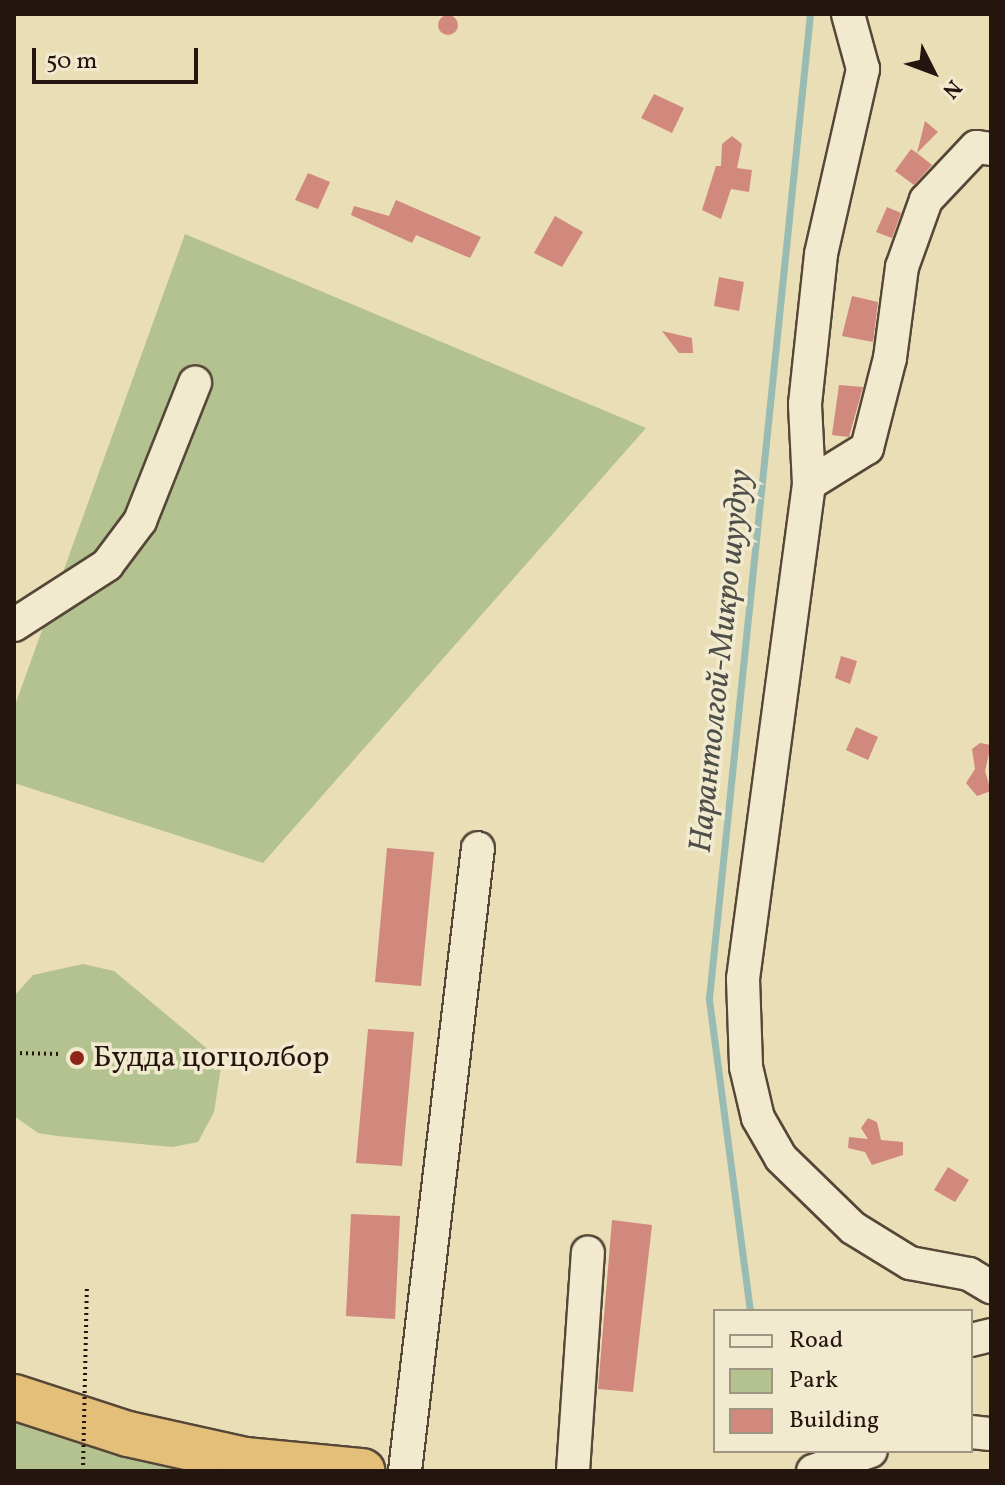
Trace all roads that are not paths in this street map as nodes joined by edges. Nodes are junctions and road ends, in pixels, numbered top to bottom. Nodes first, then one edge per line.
1 (848, 14) edge
2 (991, 149) edge
3 (195, 383) dead end
4 (809, 484) junction
5 (14, 625) edge
6 (478, 848) dead end
7 (588, 1253) dead end
8 (991, 1287) edge
9 (14, 1397) edge
10 (862, 1453) edge
11 (819, 1463) edge
12 (362, 1471) edge
13 (405, 1471) edge
14 (573, 1471) edge

1 - 4 lane
2 - 4 lane
3 - 5 lane
4 - 8 lane
6 - 13 lane
7 - 14 lane
9 - 12 highway
10 - 11 lane

